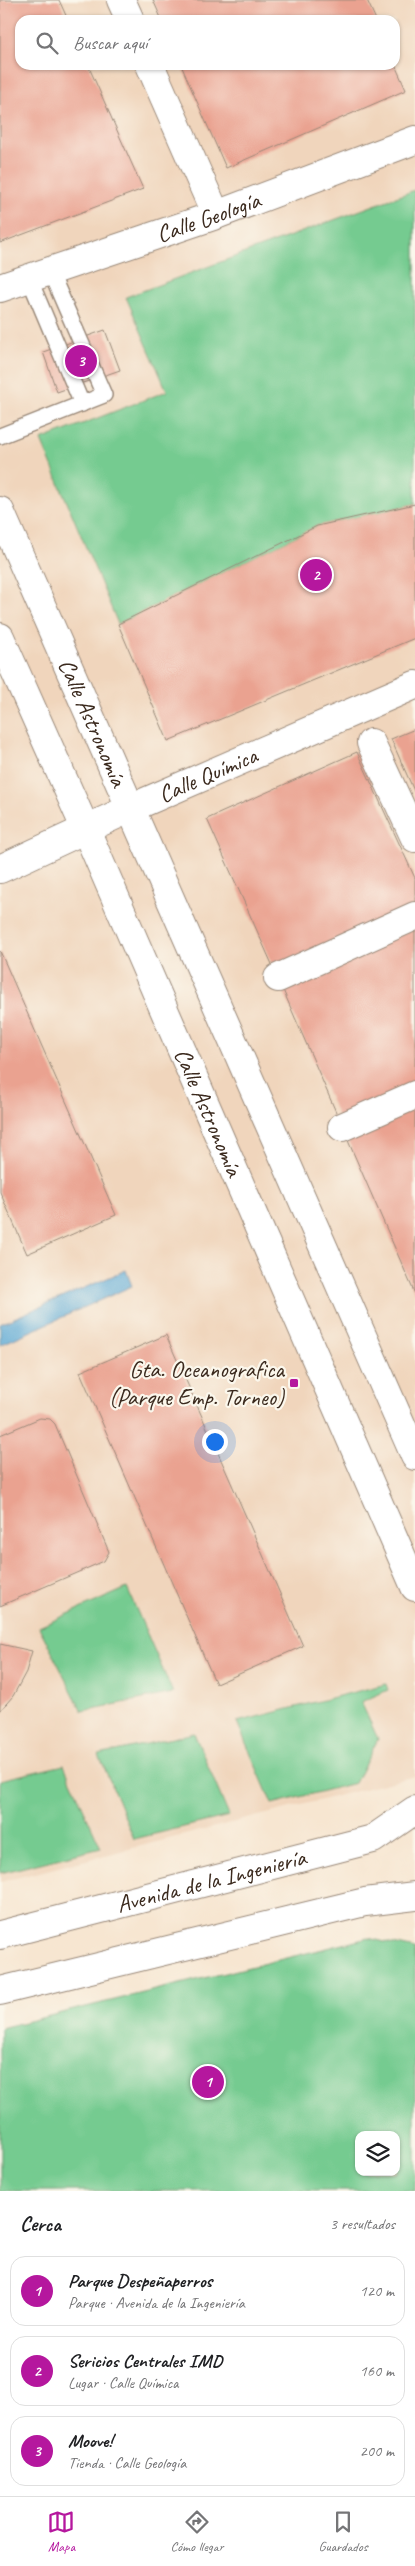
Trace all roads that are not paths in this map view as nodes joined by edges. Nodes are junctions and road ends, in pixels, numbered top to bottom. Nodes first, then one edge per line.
1 (121, 0) edge
2 (128, 15) edge
3 (152, 70) edge
4 (415, 140) edge
5 (216, 215) junction
6 (40, 274) junction
7 (0, 288) edge
8 (82, 404) junction
9 (0, 436) edge
10 (0, 511) edge
11 (0, 637) edge
12 (415, 685) edge
13 (371, 743) dead end
14 (131, 808) junction
15 (86, 830) junction
16 (415, 838) edge
17 (0, 869) edge
18 (415, 916) edge
19 (278, 978) dead end
20 (415, 1095) edge
21 (342, 1127) dead end
22 (415, 1456) edge
23 (415, 1587) edge
24 (415, 1810) edge
25 (415, 1896) edge
26 (0, 1935) edge
27 (0, 1991) edge

1 - 2 street
3 - 5 street
4 - 5 street, Calle Geología
5 - 6 street, Calle Geología
6 - 7 street, Calle Geología
6 - 8 lane
6 - 8 lane
8 - 9 lane
10 - 14 street, Calle Astronomía
11 - 15 street, Calle Astronomía
12 - 14 street, Calle Química
13 - 16 street
14 - 15 street, Calle Química
14 - 22 street, Calle Astronomía
15 - 17 street, Calle Química
15 - 23 street, Calle Astronomía
18 - 19 street
20 - 21 street
24 - 26 street, Avenida de la Ingeniería
25 - 27 street

